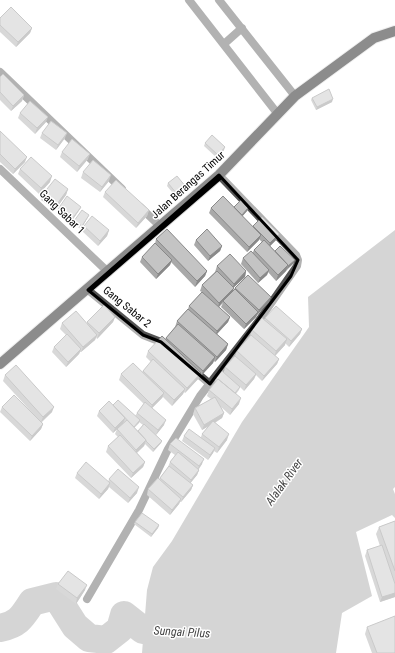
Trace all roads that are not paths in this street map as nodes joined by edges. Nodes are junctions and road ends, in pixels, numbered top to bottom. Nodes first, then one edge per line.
1 (189, 0) edge
2 (219, 0) edge
3 (242, 28) junction
4 (395, 31) edge
5 (224, 44) junction
6 (0, 72) edge
7 (295, 96) junction
8 (277, 113) junction
9 (0, 169) edge
10 (220, 176) junction
11 (160, 226) junction
12 (108, 272) junction
13 (88, 290) junction
14 (173, 352) edge
15 (184, 362) edge
16 (0, 364) edge
17 (210, 384) junction
18 (87, 599) dead end

1 - 5 street
2 - 3 street
3 - 5 street
3 - 7 street
4 - 7 main road, Jalan Berangas Timur
5 - 8 street
6 - 11 street
7 - 8 main road, Jalan Berangas Timur
8 - 10 main road, Jalan Berangas Timur
9 - 12 street, Gang Sabar 1
10 - 11 main road, Jalan Berangas Timur
10 - 17 street
11 - 12 main road, Jalan Berangas Timur
12 - 13 main road, Jalan Berangas Timur
13 - 14 street, Gang Sabar 2
13 - 16 main road, Jalan Berangas Timur
15 - 17 street
17 - 18 street

